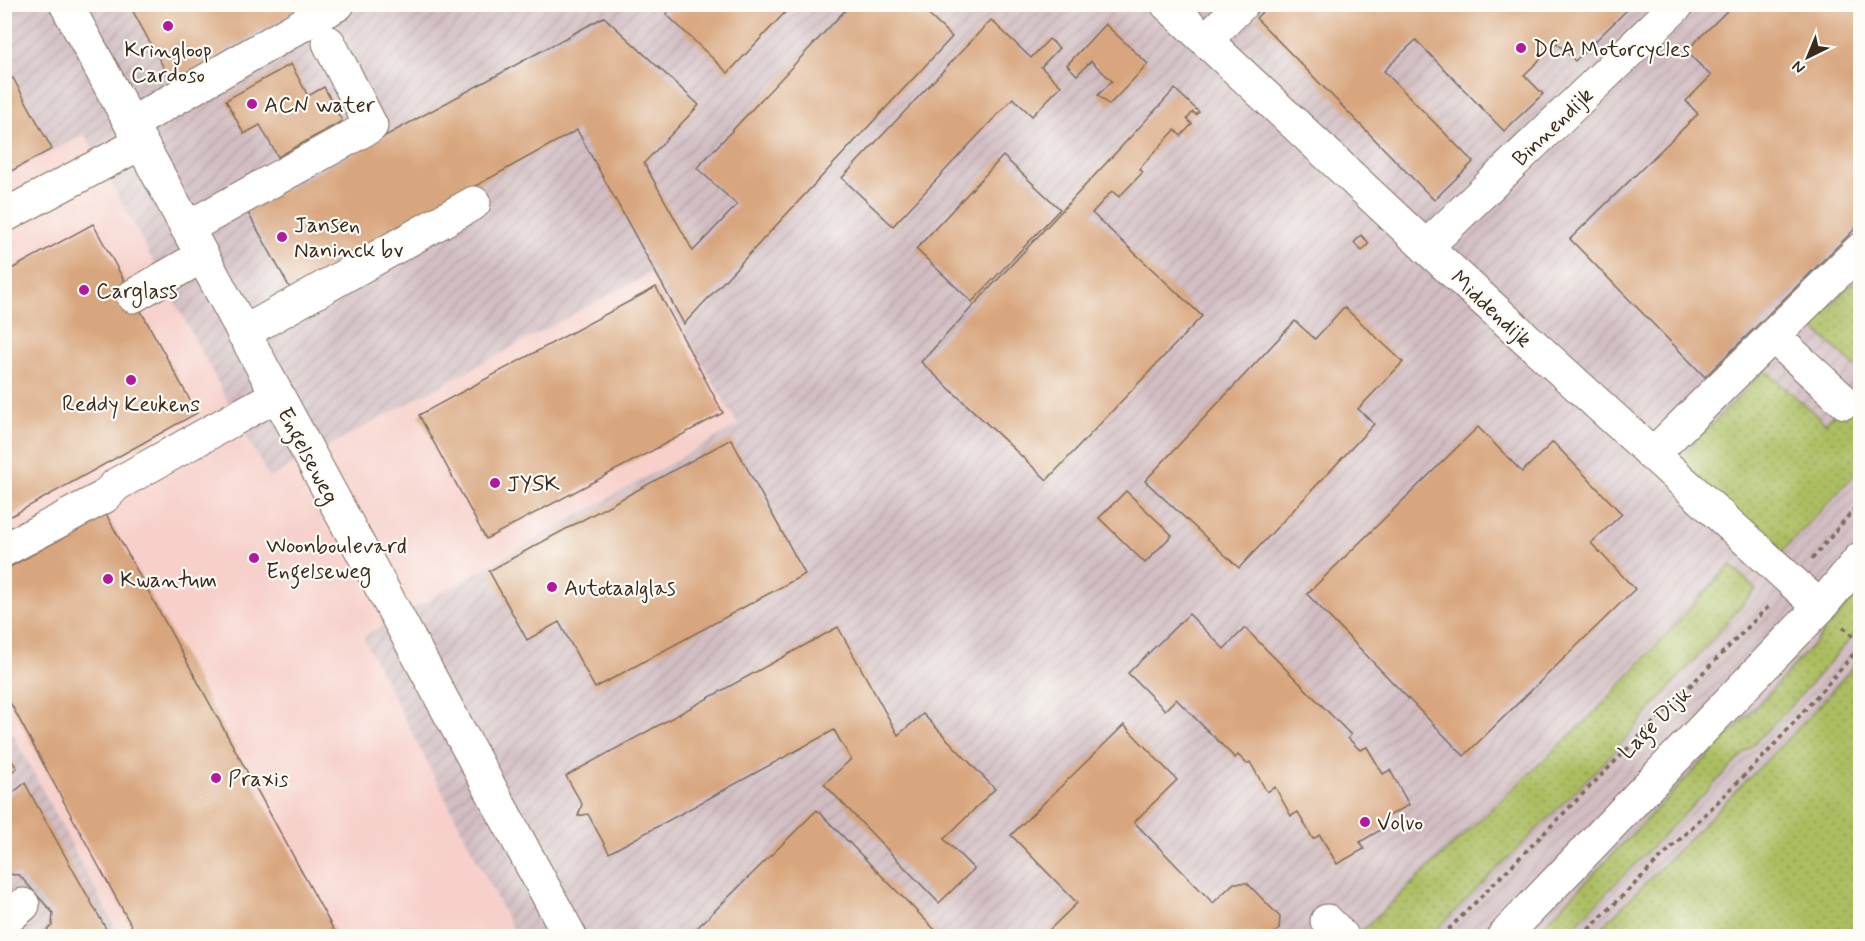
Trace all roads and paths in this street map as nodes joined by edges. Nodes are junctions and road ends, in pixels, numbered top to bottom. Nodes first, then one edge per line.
1 (66, 4) edge
2 (338, 4) edge
3 (1167, 4) edge
4 (1242, 4) edge
5 (1678, 4) edge
6 (1206, 40) junction
7 (328, 43) dead end
8 (136, 134) junction
9 (474, 202) dead end
10 (4, 216) edge
11 (187, 228) junction
12 (1426, 247) junction
13 (1860, 250) edge
14 (202, 256) junction
15 (133, 296) dead end
16 (243, 333) junction
17 (1773, 336) junction
18 (277, 395) junction
19 (1845, 402) dead end
20 (1652, 455) junction
21 (1860, 502) edge
22 (4, 550) edge
23 (1860, 559) edge
24 (1792, 583) junction
25 (1820, 607) junction
26 (1860, 646) edge
27 (570, 936) edge
28 (1442, 936) edge
29 (1504, 936) edge
30 (1582, 936) edge

1 - 8 street, Engelseweg
2 - 8 street
3 - 6 street, Middendijk
4 - 6 street
5 - 12 street, Binnendijk
6 - 12 street, Middendijk
7 - 11 street
8 - 10 street
8 - 11 street, Engelseweg
9 - 16 street
11 - 14 street, Engelseweg
12 - 20 street, Middendijk
13 - 17 street
14 - 15 street
14 - 16 street, Engelseweg
16 - 18 street, Engelseweg
17 - 19 street
17 - 20 street
18 - 22 street
18 - 27 street, Engelseweg
20 - 24 street, Middendijk
21 - 24 path, Lage Dijk
23 - 25 street, Lage Dijk
24 - 25 street, Middendijk
24 - 28 path, Lage Dijk
25 - 29 street, Lage Dijk
26 - 30 path

